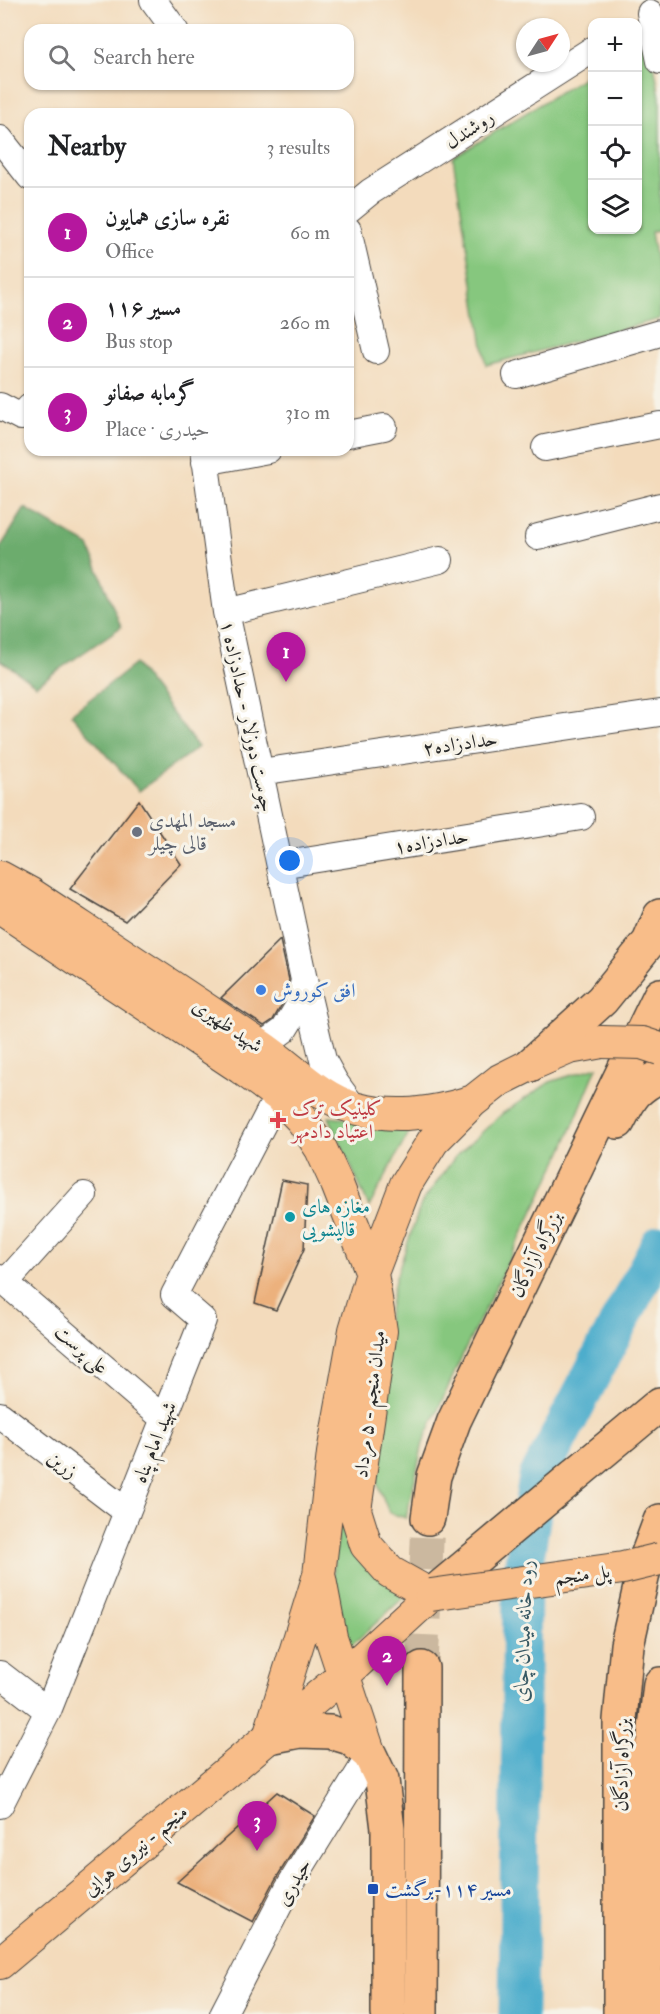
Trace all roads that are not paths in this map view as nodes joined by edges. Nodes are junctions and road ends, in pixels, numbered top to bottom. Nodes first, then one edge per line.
1 (153, 0) edge
2 (648, 14) edge
3 (171, 24) edge
4 (588, 53) edge
5 (660, 61) edge
6 (0, 139) edge
7 (24, 169) edge
8 (354, 205) edge
9 (354, 256) edge
10 (660, 333) edge
11 (376, 351) dead end
12 (516, 375) dead end
13 (0, 406) edge
14 (24, 414) edge
15 (660, 425) edge
16 (384, 427) dead end
17 (354, 433) edge
18 (545, 448) dead end
19 (205, 456) edge
20 (660, 506) edge
21 (538, 537) dead end
22 (440, 560) dead end
23 (226, 612) junction
24 (660, 713) edge
25 (260, 772) junction
26 (582, 817) dead end
27 (280, 865) junction
28 (0, 877) edge
29 (11, 911) edge
30 (660, 916) edge
31 (304, 980) junction
32 (660, 995) edge
33 (261, 1046) junction
34 (660, 1049) edge
35 (530, 1065) junction
36 (651, 1081) edge
37 (278, 1095) junction
38 (472, 1102) junction
39 (354, 1108) junction
40 (84, 1195) dead end
41 (372, 1273) junction
42 (2, 1281) edge
43 (660, 1404) edge
44 (0, 1415) edge
45 (164, 1419) junction
46 (127, 1512) junction
47 (660, 1521) edge
48 (660, 1559) edge
49 (320, 1575) junction
50 (431, 1595) junction
51 (422, 1668) tunnel mouth
52 (0, 1674) edge
53 (344, 1675) junction
54 (660, 1684) edge
55 (48, 1711) junction
56 (269, 1737) junction
57 (370, 1755) junction
58 (0, 1805) edge
59 (0, 1963) edge
60 (224, 2014) edge
61 (388, 2014) edge
62 (421, 2014) edge
63 (620, 2014) edge
64 (644, 2014) edge

1 - 3 street
2 - 5 street
4 - 8 street, روشندل
6 - 7 street
9 - 11 street
10 - 12 street
13 - 14 street
15 - 18 street
16 - 17 street
19 - 23 street, چوست دوزلار - حدادزاده ۱
20 - 21 street
22 - 23 street
23 - 25 street, چوست دوزلار - حدادزاده ۱
24 - 25 street, حدادزاده۲
25 - 27 street, چوست دوزلار - حدادزاده ۱
26 - 27 street, حدادزاده۱
27 - 31 street, چوست دوزلار - حدادزاده ۱
28 - 29 main road, شهید ظهیری
29 - 33 main road, شهید ظهیری
29 - 37 main road, شهید ظهیری
30 - 35 highway
31 - 33 street
31 - 39 street, چوست دوزلار - حدادزاده ۱
32 - 36 highway, بزرگراه آزادگان
33 - 39 main road, شهید ظهیری
34 - 35 main road, میدان منجم - ۵ مرداد, bridge
35 - 38 main road, میدان منجم - ۵ مرداد
37 - 41 main road, شهید ظهیری
37 - 45 street, شهید امام پناه
38 - 39 main road, شهید ظهیری
38 - 41 main road, میدان منجم - ۵ مرداد
40 - 42 street
41 - 49 main road
41 - 50 main road, میدان منجم - ۵ مرداد
42 - 45 street, علی پرست
43 - 50 highway
44 - 46 street, زرین
45 - 46 street, شهید امام پناه
46 - 55 street, شهید امام پناه
47 - 63 highway, بزرگراه آزادگان
48 - 50 main road, پل منجم, bridge
49 - 53 main road
49 - 56 main road
50 - 53 main road, منجم - نیروی هوایی
51 - 62 highway
52 - 55 street
53 - 56 main road, منجم - نیروی هوایی
53 - 57 main road
54 - 64 highway
55 - 58 street, شهید امام پناه
56 - 57 highway
56 - 59 main road, منجم - نیروی هوایی
57 - 60 street, حیدری
57 - 61 highway

